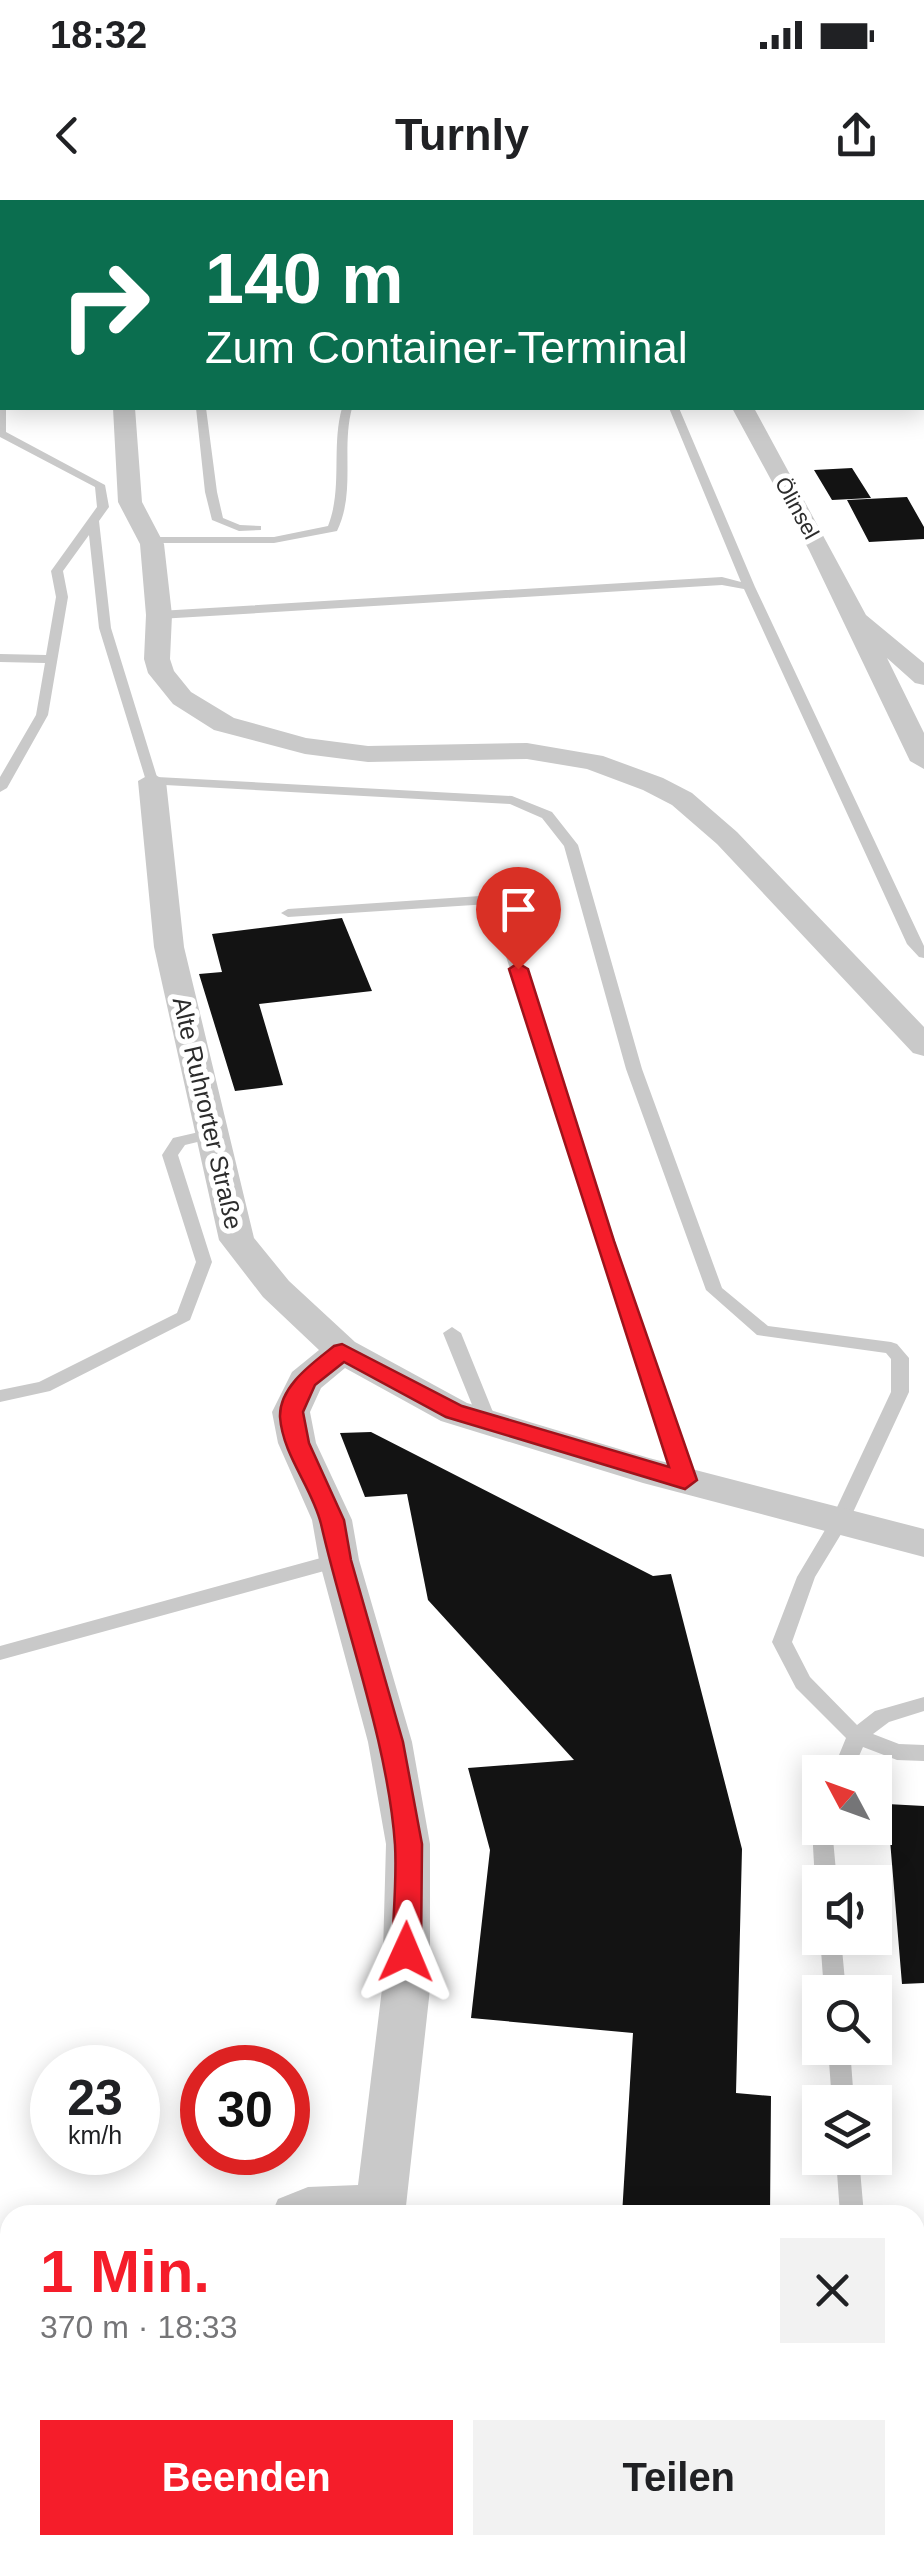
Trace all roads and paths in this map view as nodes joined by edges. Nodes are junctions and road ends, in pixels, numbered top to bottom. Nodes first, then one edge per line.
1 (1, 410) edge
2 (124, 410) edge
3 (201, 410) edge
4 (345, 410) edge
5 (675, 410) edge
6 (744, 410) edge
7 (337, 520) junction
8 (93, 521) junction
9 (150, 540) junction
10 (750, 587) junction
11 (848, 610) junction
12 (160, 615) junction
13 (0, 658) edge
14 (52, 659) junction
15 (924, 676) edge
16 (924, 761) edge
17 (152, 781) junction
18 (0, 788) edge
19 (288, 913) dead end
20 (924, 954) edge
21 (924, 1046) edge
22 (212, 1134) junction
23 (452, 1332) dead end
24 (342, 1351) junction
25 (0, 1396) edge
26 (488, 1422) junction
27 (685, 1480) junction
28 (840, 1521) junction
29 (924, 1543) edge
30 (339, 1560) junction
31 (0, 1653) edge
32 (924, 1704) edge
33 (856, 1736) junction
34 (924, 1753) edge
35 (849, 1755) edge
36 (849, 2175) edge
37 (382, 2205) edge
38 (851, 2205) edge

1 - 8 lane
2 - 9 street
3 - 7 lane
4 - 7 lane
5 - 10 lane
6 - 11 street, Ölinsel
7 - 9 lane
8 - 14 lane
8 - 17 lane
9 - 12 street
10 - 12 lane
10 - 20 lane
11 - 15 street, Ölinsel
11 - 16 street, Ölinsel
12 - 21 street
13 - 14 lane
14 - 18 lane
17 - 22 street, Alte Ruhrorter Straße
17 - 28 lane
19 - 27 lane
22 - 24 street, Alte Ruhrorter Straße
22 - 25 lane
23 - 26 lane
24 - 26 street, Alte Ruhrorter Straße
24 - 30 street
26 - 27 street, Alte Ruhrorter Straße
27 - 28 street, Alte Ruhrorter Straße
28 - 29 street, Alte Ruhrorter Straße
28 - 33 lane
30 - 31 lane
30 - 37 street
32 - 33 lane
33 - 34 lane
33 - 35 lane
36 - 38 lane

